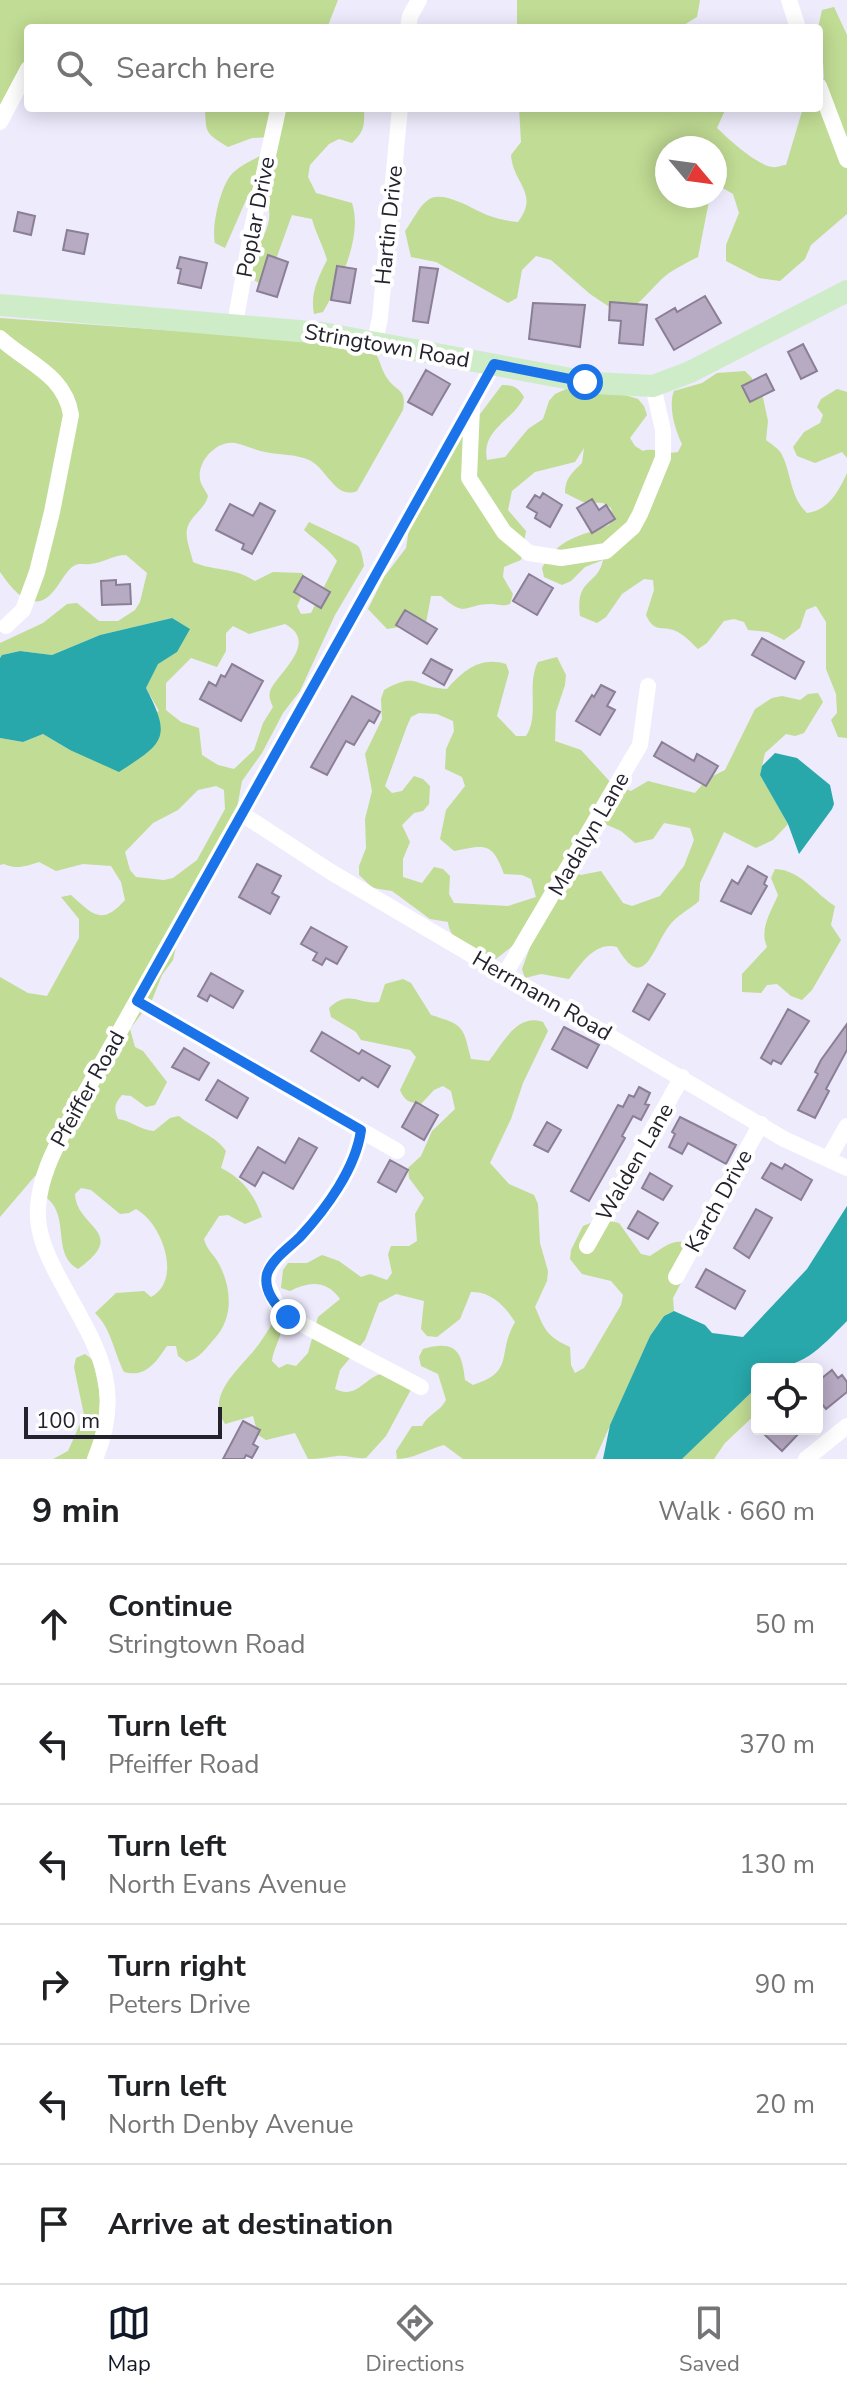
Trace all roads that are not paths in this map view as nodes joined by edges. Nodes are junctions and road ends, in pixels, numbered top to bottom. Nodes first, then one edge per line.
1 (419, 0) edge
2 (792, 1) edge
3 (409, 24) edge
4 (797, 24) edge
5 (24, 77) edge
6 (823, 97) edge
7 (278, 112) edge
8 (400, 112) edge
9 (0, 122) edge
10 (847, 160) edge
11 (847, 291) edge
12 (0, 305) edge
13 (235, 324) junction
14 (0, 338) edge
15 (375, 341) junction
16 (494, 364) junction
17 (653, 386) junction
18 (472, 403) junction
19 (6, 626) dead end
20 (648, 686) dead end
21 (242, 814) junction
22 (505, 974) junction
23 (137, 1001) junction
24 (682, 1077) junction
25 (761, 1124) junction
26 (847, 1126) edge
27 (361, 1130) junction
28 (397, 1151) dead end
29 (828, 1159) junction
30 (847, 1168) edge
31 (587, 1246) dead end
32 (676, 1277) dead end
33 (421, 1387) dead end
34 (847, 1426) edge
35 (95, 1459) edge
36 (806, 1459) edge

1 - 3 street
2 - 4 street
5 - 9 street
6 - 10 street
7 - 13 street, Poplar Drive
8 - 15 street, Hartin Drive
11 - 17 main road, Stringtown Road
12 - 13 main road, Stringtown Road
13 - 15 main road, Stringtown Road
14 - 19 street
15 - 16 main road, Stringtown Road
16 - 17 main road, Stringtown Road
16 - 18 street, Pfeiffer Road
17 - 18 street
18 - 21 street, Pfeiffer Road
20 - 22 street, Madalyn Lane
21 - 22 street, Herrmann Road
21 - 23 street, Pfeiffer Road
22 - 24 street, Herrmann Road
23 - 27 street
23 - 35 street, Pfeiffer Road
24 - 25 street, Herrmann Road
24 - 31 street, Walden Lane
25 - 29 street, Herrmann Road
25 - 32 street, Karch Drive
26 - 29 street
27 - 28 street
27 - 33 street
29 - 30 street, Herrmann Road
34 - 36 street

